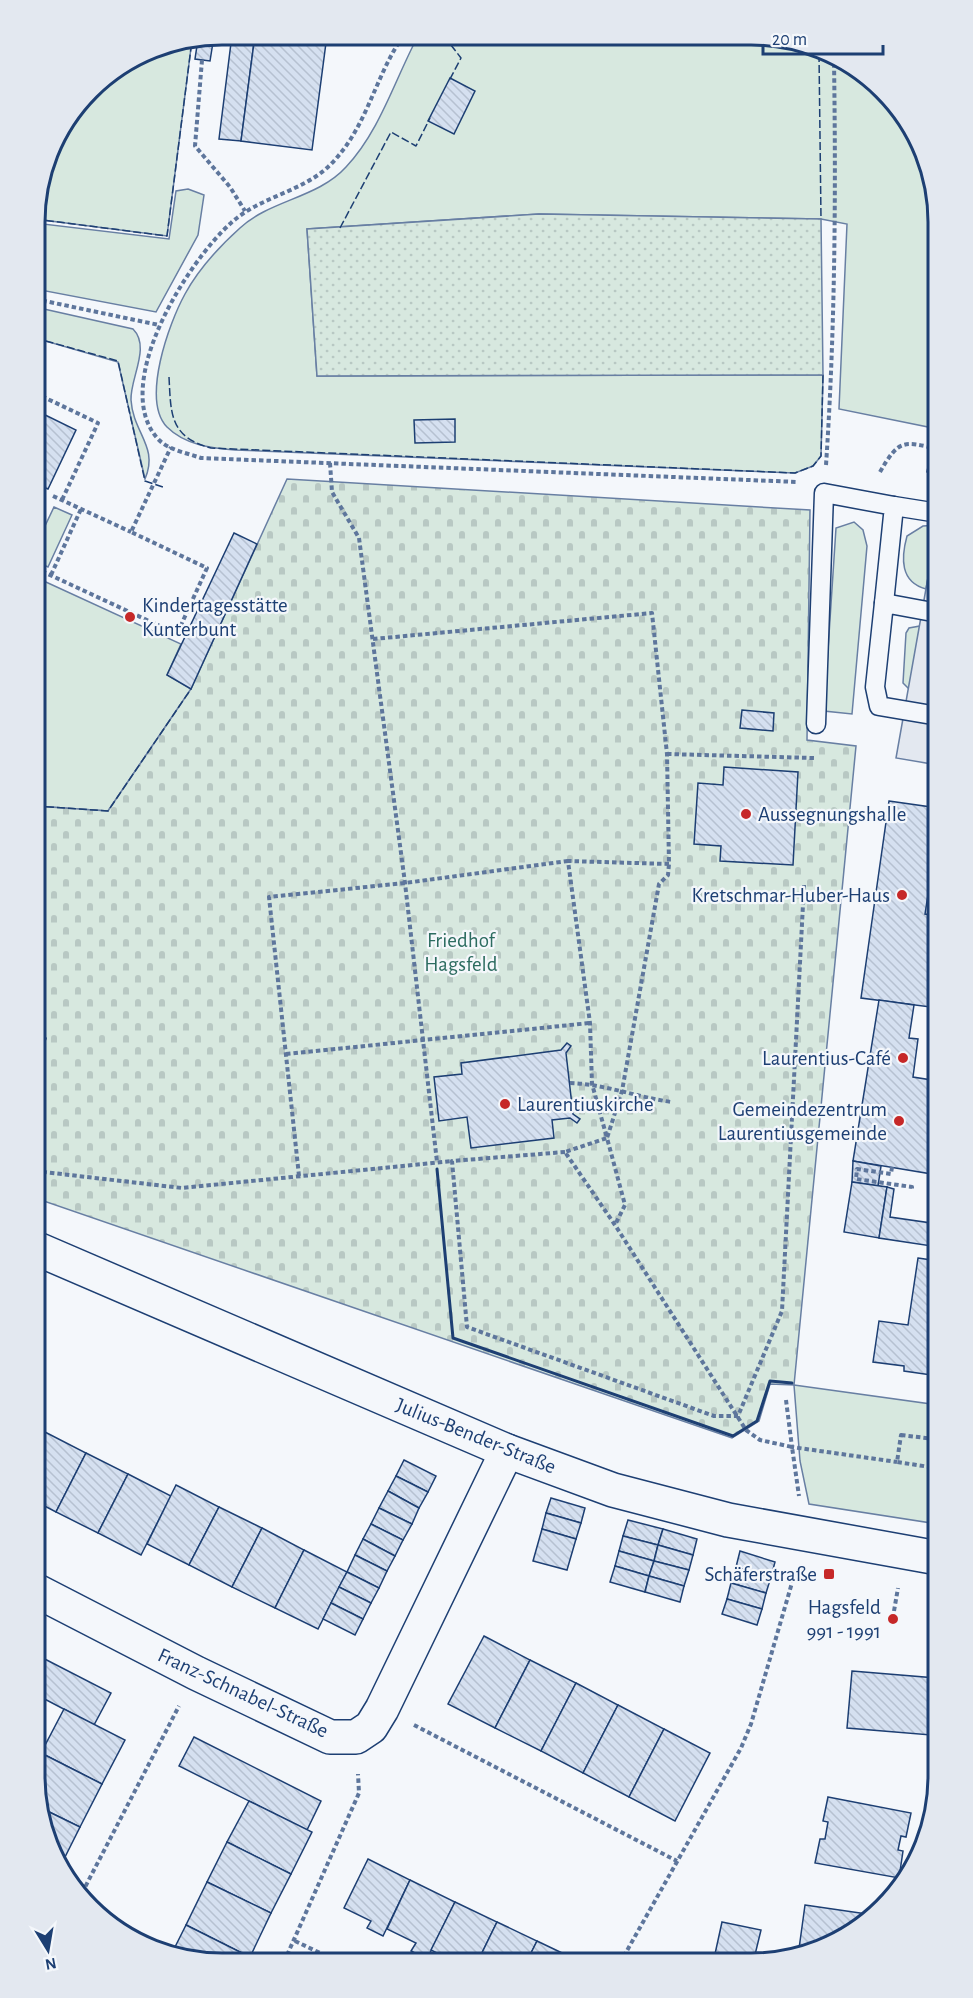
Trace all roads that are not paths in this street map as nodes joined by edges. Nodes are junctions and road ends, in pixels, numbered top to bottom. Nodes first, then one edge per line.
1 (894, 506) junction
2 (928, 511) edge
3 (884, 603) junction
4 (928, 611) edge
5 (928, 714) edge
6 (816, 724) dead end
7 (45, 1252) edge
8 (507, 1451) junction
9 (928, 1556) edge
10 (45, 1596) edge

1 - 2 lane
1 - 3 lane
1 - 6 lane
3 - 4 lane
3 - 5 lane
7 - 8 street, Julius-Bender-Straße
8 - 9 street, Julius-Bender-Straße
8 - 10 street, Franz-Schnabel-Straße

